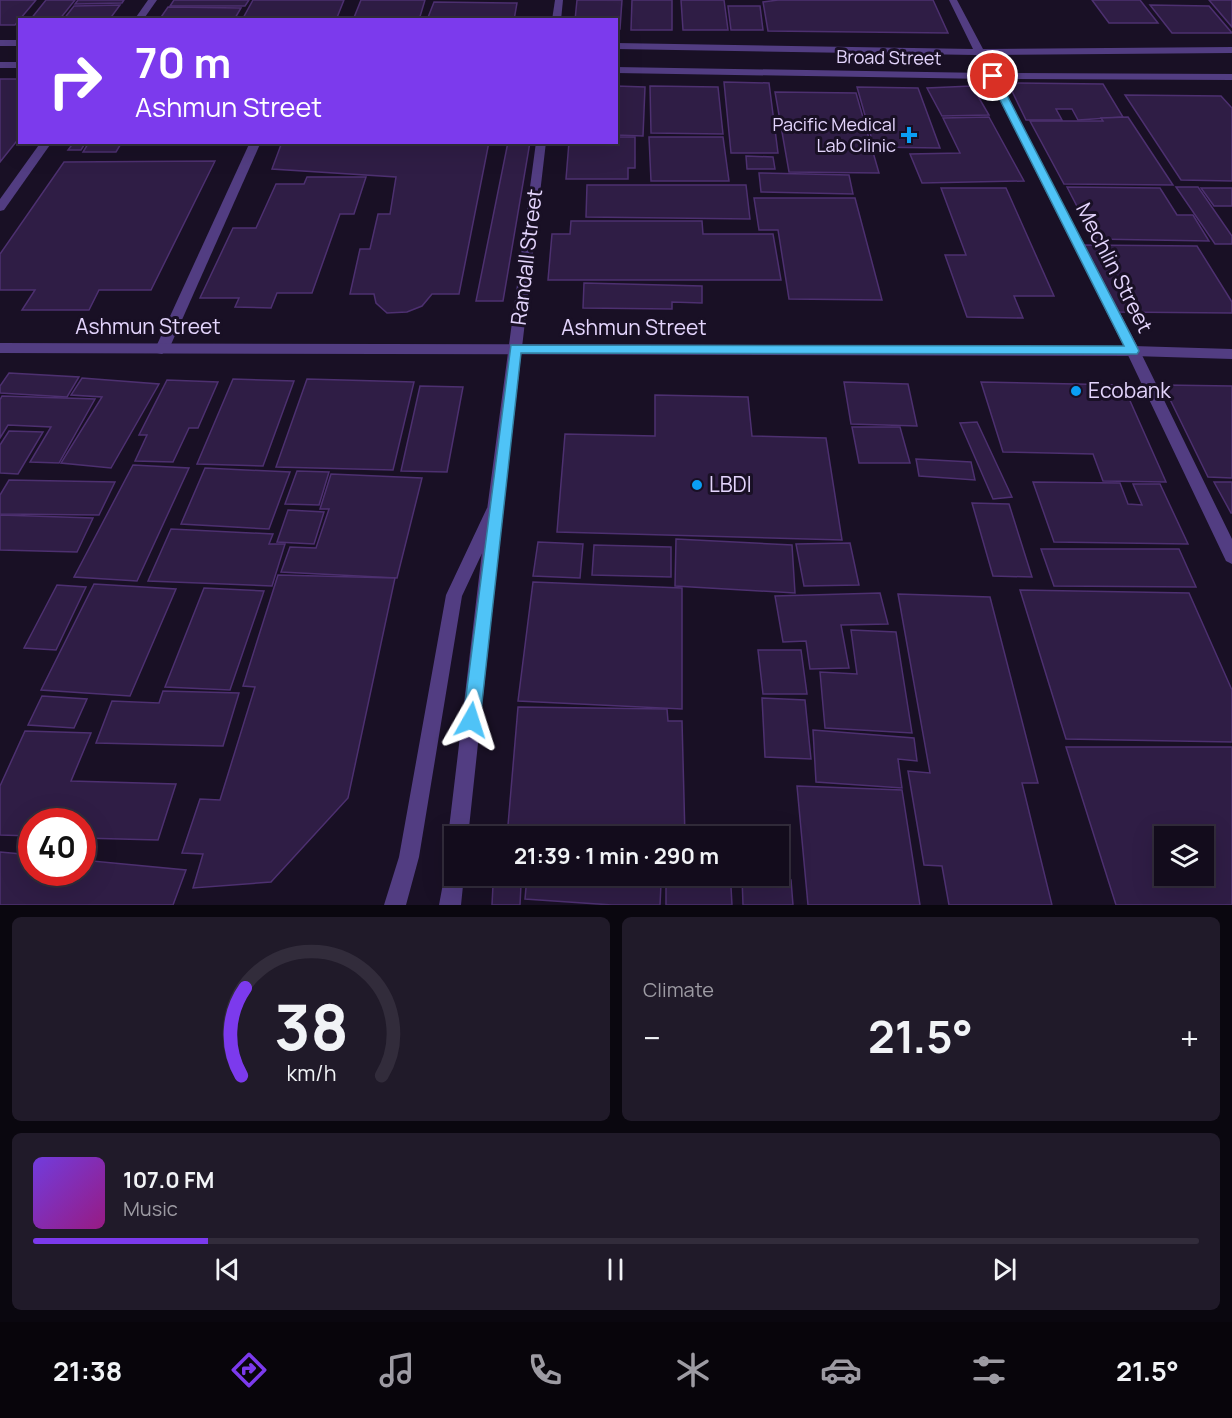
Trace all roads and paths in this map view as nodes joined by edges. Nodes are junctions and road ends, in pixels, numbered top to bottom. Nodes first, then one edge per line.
1 (153, 0) edge
2 (559, 0) edge
3 (953, 0) edge
4 (140, 18) edge
5 (556, 18) edge
6 (18, 42) edge
7 (0, 43) edge
8 (618, 46) edge
9 (1232, 50) edge
10 (979, 51) junction
11 (0, 65) edge
12 (18, 65) edge
13 (618, 70) edge
14 (993, 76) junction
15 (1232, 77) edge
16 (46, 144) edge
17 (255, 144) edge
18 (541, 144) edge
19 (0, 207) edge
20 (0, 348) edge
21 (516, 348) junction
22 (162, 349) junction
23 (1133, 351) junction
24 (1232, 354) edge
25 (495, 510) junction
26 (1232, 556) edge
27 (459, 826) edge
28 (452, 886) edge
29 (395, 905) edge
30 (450, 905) edge

1 - 4 street
2 - 5 street
3 - 10 street, Mechlin Street
6 - 7 street
8 - 10 street, Broad Street
9 - 10 street, Broad Street
10 - 14 street, Mechlin Street
11 - 12 street
13 - 14 street, Broad Street
14 - 15 street, Broad Street
14 - 23 street, Mechlin Street
16 - 19 street
17 - 22 street
18 - 21 street, Randall Street
20 - 22 street, Ashmun Street
21 - 22 street, Ashmun Street
21 - 23 street, Ashmun Street
21 - 25 street, Randall Street
23 - 24 street, Ashmun Street
23 - 26 street, Mechlin Street
25 - 27 street, Randall Street
25 - 29 street
28 - 30 street

